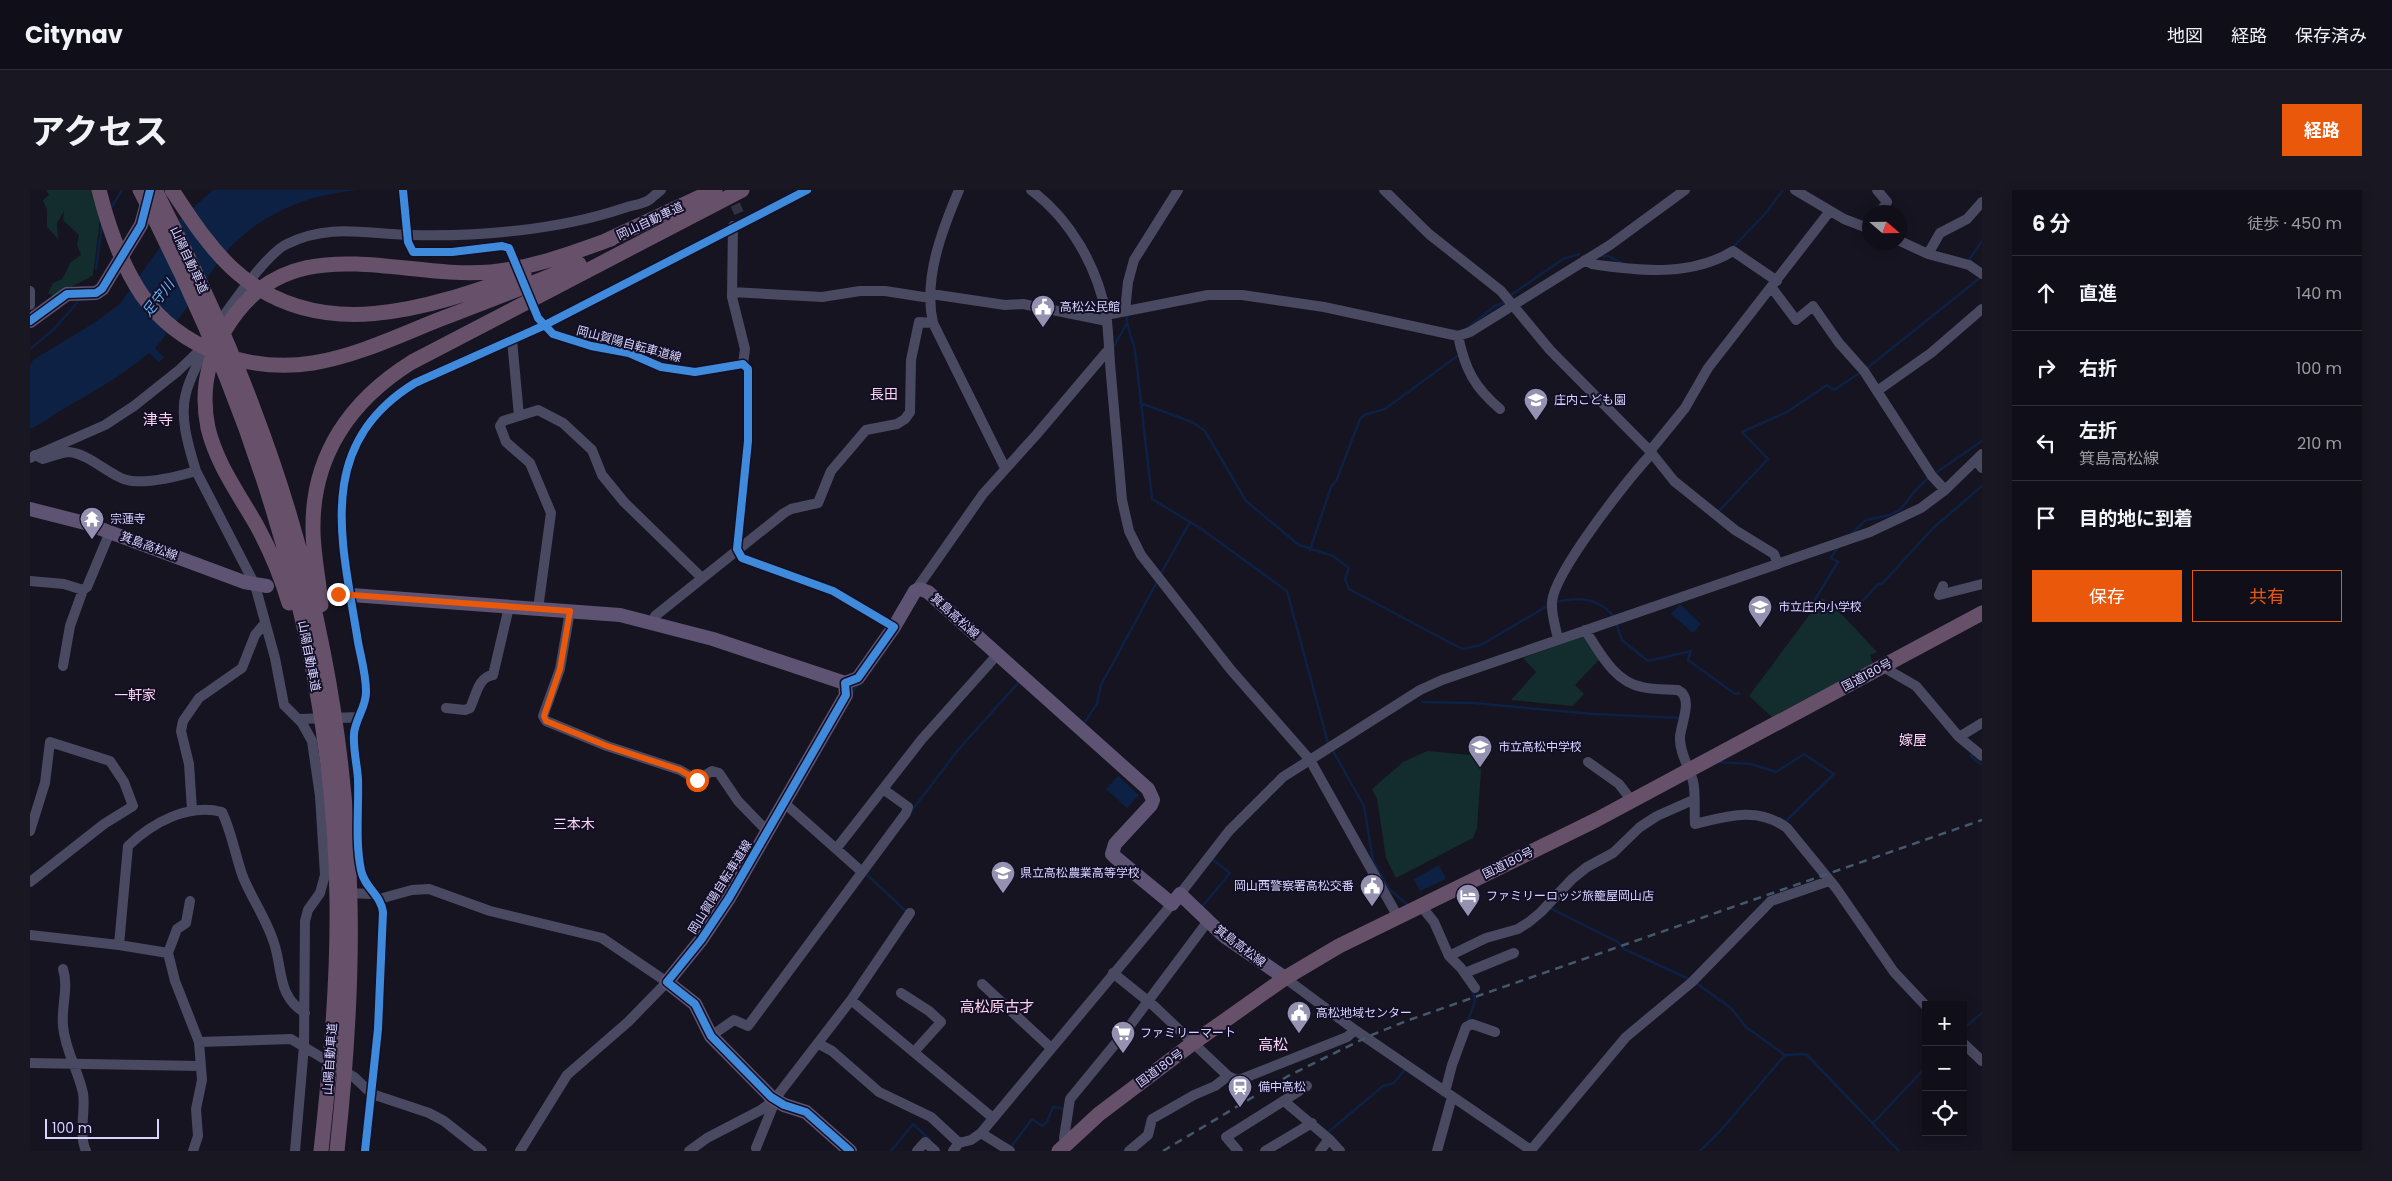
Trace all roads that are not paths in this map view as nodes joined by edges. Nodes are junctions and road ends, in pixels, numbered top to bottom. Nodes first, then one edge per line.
1 (99, 190) edge
2 (140, 190) edge
3 (150, 190) edge
4 (155, 190) edge
5 (172, 190) edge
6 (179, 190) edge
7 (661, 190) edge
8 (715, 190) edge
9 (742, 190) edge
10 (807, 190) edge
11 (959, 190) edge
12 (1031, 190) edge
13 (1178, 190) edge
14 (1686, 190) edge
15 (1795, 190) edge
16 (1877, 190) edge
17 (1390, 192) edge
18 (1982, 202) edge
19 (1885, 205) edge
20 (1830, 211) junction
21 (141, 224) junction
22 (1862, 224) edge
23 (670, 226) junction
24 (733, 226) junction
25 (612, 239) junction
26 (1907, 244) edge
27 (1929, 252) junction
28 (1584, 260) junction
29 (1982, 274) edge
30 (1775, 285) junction
31 (30, 291) edge
32 (732, 292) junction
33 (930, 296) junction
34 (1509, 300) junction
35 (30, 305) edge
36 (1982, 309) edge
37 (1127, 310) junction
38 (1106, 318) junction
39 (30, 321) edge
40 (933, 323) junction
41 (1463, 335) junction
42 (512, 340) junction
43 (206, 342) junction
44 (1109, 349) junction
45 (743, 364) dead end
46 (1877, 392) junction
47 (1500, 409) dead end
48 (520, 416) junction
49 (1651, 454) junction
50 (33, 456) edge
51 (1980, 461) edge
52 (1005, 468) junction
53 (196, 471) junction
54 (1945, 490) junction
55 (30, 509) edge
56 (110, 532) junction
57 (1778, 564) junction
58 (702, 578) junction
59 (30, 581) edge
60 (1982, 584) edge
61 (261, 585) junction
62 (1943, 586) dead end
63 (83, 590) junction
64 (920, 590) junction
65 (344, 595) junction
66 (509, 607) junction
67 (538, 609) junction
68 (570, 611) junction
69 (1982, 613) edge
70 (265, 623) junction
71 (653, 623) junction
72 (1586, 630) junction
73 (1558, 640) junction
74 (997, 655) junction
75 (63, 666) dead end
76 (1883, 667) junction
77 (845, 683) junction
78 (322, 703) junction
79 (446, 708) dead end
80 (359, 717) junction
81 (299, 719) junction
82 (1982, 723) edge
83 (1959, 737) junction
84 (1978, 753) edge
85 (1310, 760) junction
86 (1588, 762) dead end
87 (1689, 772) junction
88 (883, 789) junction
89 (1693, 800) junction
90 (1632, 801) junction
91 (786, 806) junction
92 (192, 810) junction
93 (30, 831) edge
94 (768, 832) junction
95 (836, 849) junction
96 (861, 871) junction
97 (1829, 881) junction
98 (30, 882) edge
99 (320, 893) junction
100 (376, 896) junction
101 (1176, 899) junction
102 (190, 901) dead end
103 (344, 902) junction
104 (1417, 908) junction
105 (909, 915) dead end
106 (1398, 917) junction
107 (1208, 921) junction
108 (30, 935) edge
109 (120, 945) junction
110 (1514, 952) dead end
111 (168, 953) junction
112 (1448, 953) junction
113 (63, 969) dead end
114 (1114, 973) junction
115 (1466, 974) junction
116 (1285, 978) junction
117 (669, 984) junction
118 (982, 984) dead end
119 (1475, 988) dead end
120 (901, 993) dead end
121 (853, 1001) junction
122 (1148, 1002) junction
123 (1922, 1002) edge
124 (305, 1012) junction
125 (1355, 1030) junction
126 (1495, 1032) dead end
127 (711, 1036) junction
128 (199, 1042) junction
129 (1193, 1043) junction
130 (821, 1045) junction
131 (304, 1046) junction
132 (1966, 1046) edge
133 (1051, 1048) junction
134 (914, 1052) junction
135 (1982, 1061) edge
136 (30, 1063) edge
137 (73, 1065) junction
138 (200, 1066) junction
139 (1228, 1076) junction
140 (1308, 1086) dead end
141 (372, 1094) junction
142 (1450, 1097) junction
143 (1284, 1101) junction
144 (775, 1102) junction
145 (993, 1118) junction
146 (1312, 1124) junction
147 (981, 1133) junction
148 (1327, 1136) junction
149 (956, 1147) edge
150 (1062, 1147) edge
151 (756, 1148) dead end
152 (1526, 1149) edge
153 (86, 1151) edge
154 (194, 1151) edge
155 (295, 1151) edge
156 (321, 1151) edge
157 (337, 1151) edge
158 (366, 1151) edge
159 (482, 1151) edge
160 (520, 1151) edge
161 (689, 1151) edge
162 (850, 1151) edge
163 (917, 1151) edge
164 (935, 1151) edge
165 (1010, 1151) edge
166 (1129, 1151) edge
167 (1238, 1151) edge
168 (1265, 1151) edge
169 (1320, 1151) edge
170 (1340, 1151) edge
171 (1437, 1151) edge

1 - 23 highway
2 - 78 highway, 山陽自動車道
3 - 21 main road
4 - 78 highway, 山陽自動車道
5 - 25 highway
6 - 21 street
7 - 43 street
8 - 25 highway, 岡山自動車道
9 - 23 highway, 岡山自動車道
10 - 24 street
11 - 33 street
12 - 38 street
13 - 37 street
14 - 28 street
15 - 20 street
16 - 19 street
17 - 34 street
18 - 27 street
20 - 22 street
20 - 30 street
21 - 39 main road
23 - 78 highway
24 - 32 street
24 - 42 street
25 - 78 highway
26 - 27 street
27 - 29 street
28 - 30 street
28 - 34 street
30 - 46 street
30 - 49 street
31 - 35 street
32 - 33 street
32 - 45 street
33 - 38 street
33 - 40 street
34 - 41 street
34 - 49 street
36 - 46 street
37 - 38 street
37 - 41 street
38 - 44 street
40 - 52 street
40 - 58 street
41 - 47 street
42 - 48 street
42 - 65 street
43 - 50 street
43 - 53 street
44 - 52 street
44 - 85 street
46 - 54 street
48 - 58 street
48 - 67 street
49 - 57 street
49 - 73 street
50 - 53 street
51 - 54 street
52 - 64 street
53 - 61 street
54 - 57 street
55 - 56 main road, 箕島高松線
56 - 61 main road, 箕島高松線
56 - 63 street
57 - 72 street
58 - 71 street
59 - 63 street
60 - 62 street
61 - 70 street
63 - 75 street
64 - 74 main road, 箕島高松線
64 - 77 main road, 箕島高松線
65 - 66 main road
65 - 80 street
66 - 67 main road
66 - 79 street
67 - 68 main road
68 - 71 main road
68 - 94 street
69 - 76 highway, 国道180号
70 - 81 street
70 - 92 street
71 - 77 main road
72 - 73 street
72 - 87 street
73 - 85 street
74 - 88 street
74 - 101 main road, 箕島高松線
76 - 83 street
76 - 87 highway, 国道180号
77 - 91 main road, 岡山賀陽自転車道線
78 - 103 highway, 山陽自動車道
78 - 103 highway, 山陽自動車道
80 - 81 street
80 - 100 street
81 - 99 street
82 - 83 street
83 - 84 street
85 - 101 street
85 - 106 street
86 - 90 street
87 - 89 street
87 - 90 highway, 国道180号
88 - 95 street
88 - 96 street
89 - 97 street
89 - 112 street
90 - 104 highway, 国道180号
91 - 94 main road, 岡山賀陽自転車道線
91 - 95 street
92 - 109 street
92 - 124 street
93 - 98 street
94 - 117 main road, 岡山賀陽自転車道線
95 - 96 street
96 - 127 street
97 - 123 street
97 - 152 street
99 - 100 street
99 - 124 street
100 - 117 street
100 - 141 street
101 - 107 main road, 箕島高松線
101 - 114 street
102 - 111 street
103 - 156 highway, 山陽自動車道
103 - 157 highway, 山陽自動車道
104 - 106 highway, 国道180号
104 - 112 street
105 - 121 street
106 - 116 highway, 国道180号
107 - 116 main road, 箕島高松線
107 - 122 street
108 - 109 street
109 - 111 street
110 - 115 street
111 - 128 street
112 - 115 street
113 - 137 street
114 - 122 street
114 - 133 street
115 - 119 street
116 - 125 street
116 - 129 highway, 国道180号
117 - 127 main road
117 - 160 street
118 - 133 street
120 - 134 street
121 - 130 street
121 - 134 street
122 - 129 street
122 - 150 street
124 - 131 street
125 - 139 street
125 - 142 street
126 - 142 street
127 - 144 main road
128 - 131 street
128 - 138 street
129 - 139 street
129 - 150 highway, 国道180号
130 - 144 street
130 - 149 street
131 - 141 street
131 - 155 street
132 - 135 street
133 - 145 street
134 - 145 street
136 - 137 street
137 - 138 street
137 - 153 street
138 - 154 street
139 - 166 street
140 - 143 street
141 - 158 street
141 - 159 street
142 - 152 street
142 - 171 street
143 - 146 street
143 - 167 street
144 - 151 street
144 - 161 street
144 - 162 main road
145 - 147 street
146 - 148 street
146 - 168 street
147 - 149 street
147 - 165 street
148 - 169 street
148 - 170 street
163 - 164 street

